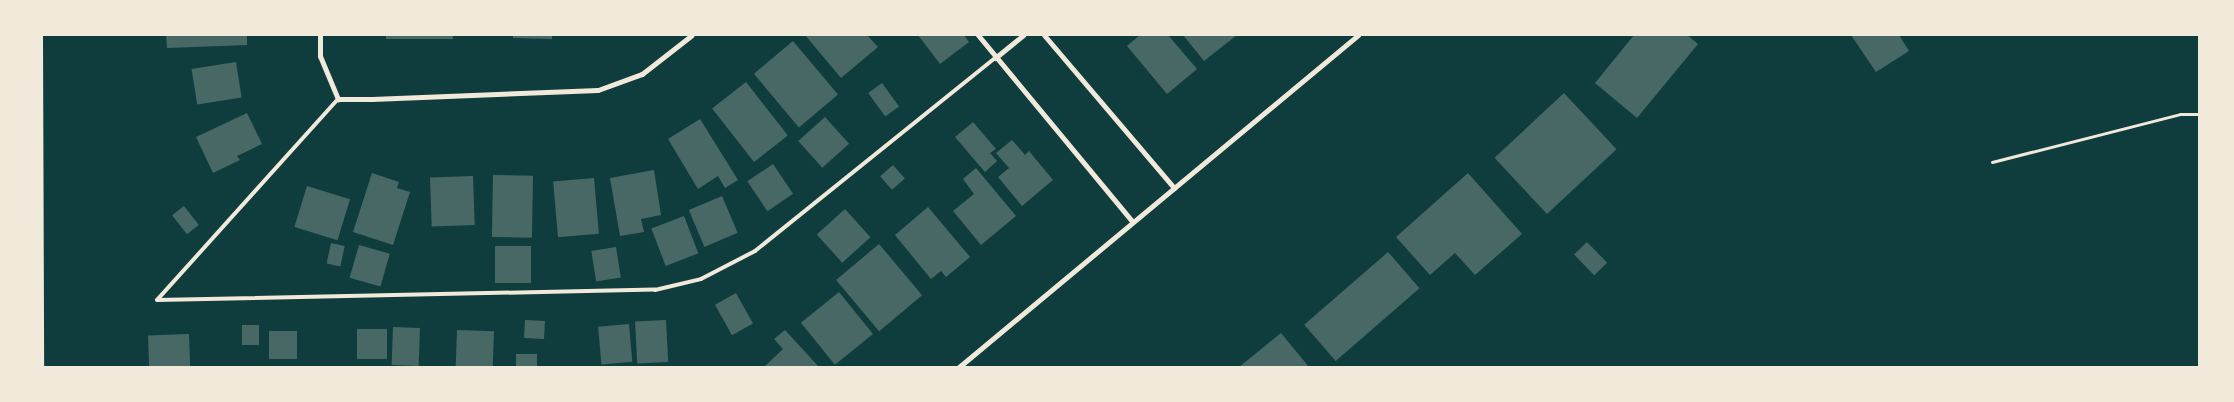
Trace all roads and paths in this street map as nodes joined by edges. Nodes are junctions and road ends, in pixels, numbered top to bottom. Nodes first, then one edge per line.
1 (38, 35) edge
2 (320, 35) edge
3 (692, 35) edge
4 (978, 35) edge
5 (1023, 35) edge
6 (1044, 35) edge
7 (1358, 35) edge
8 (996, 58) junction
9 (338, 99) junction
10 (2199, 114) edge
11 (1992, 162) dead end
12 (1174, 188) junction
13 (1132, 221) junction
14 (39, 367) edge
15 (959, 367) edge

1 - 14 main road
2 - 9 street
3 - 9 street
4 - 8 street
5 - 8 street
6 - 12 street
7 - 12 street
8 - 9 lane
8 - 13 street
10 - 11 path
12 - 13 street
13 - 15 street

